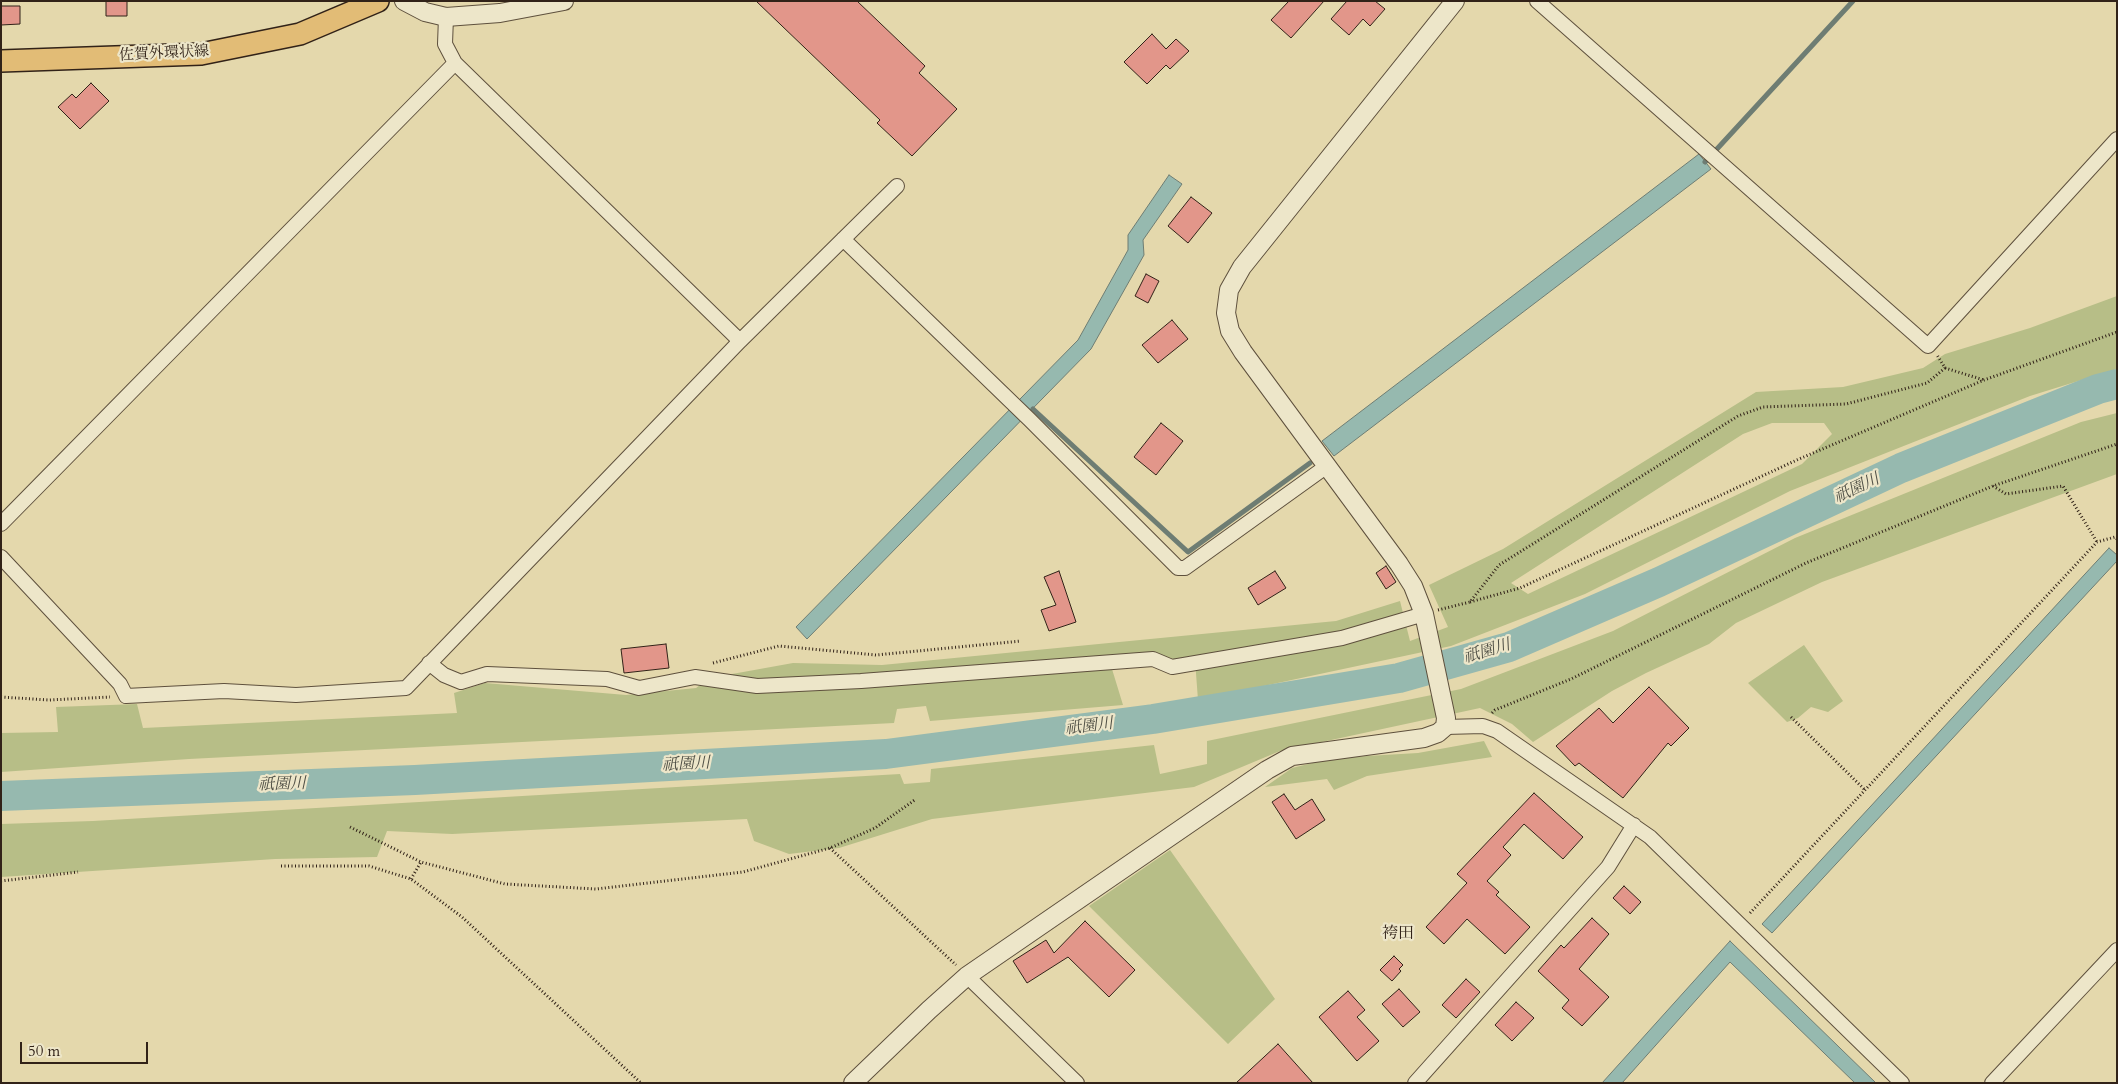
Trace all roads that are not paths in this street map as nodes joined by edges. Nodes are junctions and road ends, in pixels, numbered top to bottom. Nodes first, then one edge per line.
1 (378, 1) edge
2 (404, 1) edge
3 (564, 1) edge
4 (1455, 1) edge
5 (1537, 1) edge
6 (446, 17) junction
7 (1, 61) edge
8 (455, 63) junction
9 (2117, 139) edge
10 (897, 186) dead end
11 (843, 239) junction
12 (740, 341) junction
13 (1327, 466) junction
14 (1, 524) edge
15 (1, 557) edge
16 (1424, 614) junction
17 (430, 663) junction
18 (1445, 722) junction
19 (1634, 825) junction
20 (2117, 950) edge
21 (967, 976) junction
22 (853, 1083) edge
23 (1077, 1083) edge
24 (1415, 1083) edge
25 (1902, 1083) edge
26 (1992, 1083) edge

1 - 7 main road, 佐賀外環状線
2 - 6 street
3 - 6 street
4 - 13 street
5 - 9 street
6 - 8 street
8 - 12 street
8 - 14 street
10 - 11 street
11 - 12 street
11 - 13 street
12 - 17 street
13 - 16 street
15 - 17 street
16 - 17 street
16 - 18 street
18 - 19 street
18 - 21 street
19 - 24 street
19 - 25 street
20 - 26 street
21 - 22 street
21 - 23 street

